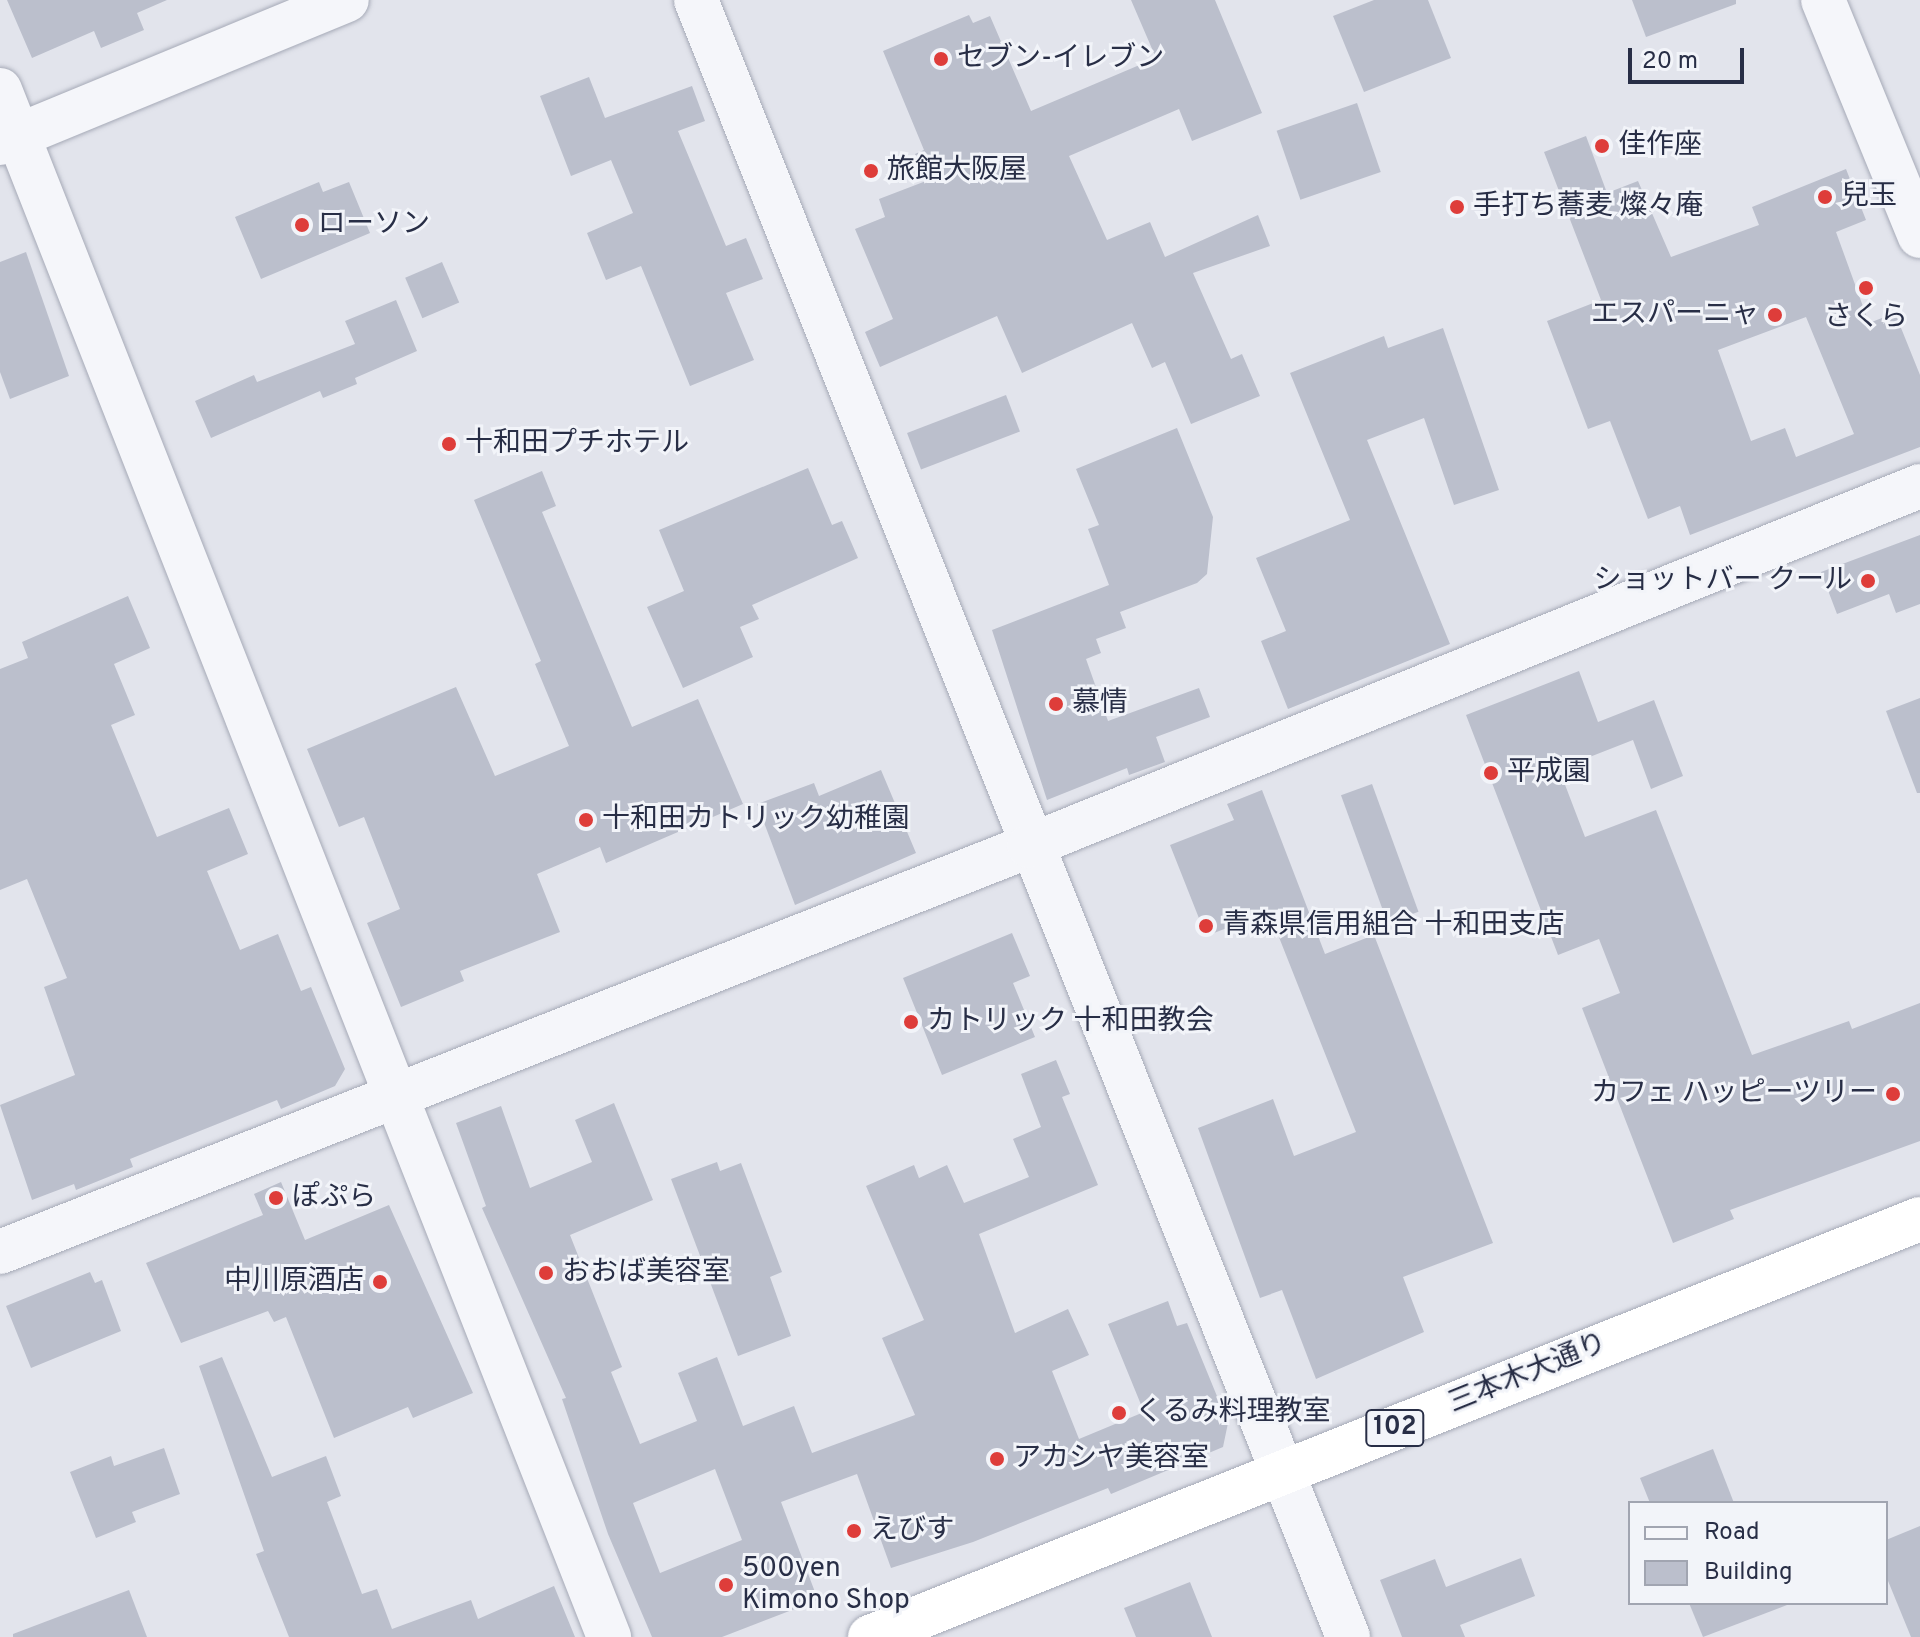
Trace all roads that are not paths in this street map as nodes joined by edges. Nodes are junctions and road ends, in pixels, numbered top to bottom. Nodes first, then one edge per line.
1 (696, 0) edge
2 (1823, 0) edge
3 (340, 1) edge
4 (0, 90) edge
5 (9, 139) edge
6 (1920, 236) edge
7 (1920, 486) edge
8 (1029, 846) junction
9 (395, 1094) junction
10 (1920, 1219) edge
11 (0, 1252) edge
12 (1284, 1472) junction
13 (609, 1637) edge
14 (870, 1637) edge
15 (1348, 1637) edge

1 - 8 street
2 - 6 street
3 - 5 street
4 - 5 street
5 - 9 street
7 - 8 street
8 - 9 street
8 - 12 street
9 - 11 street
9 - 13 street
10 - 12 highway, 三本木大通り / 102
12 - 14 highway, 三本木大通り / 102
12 - 15 street

